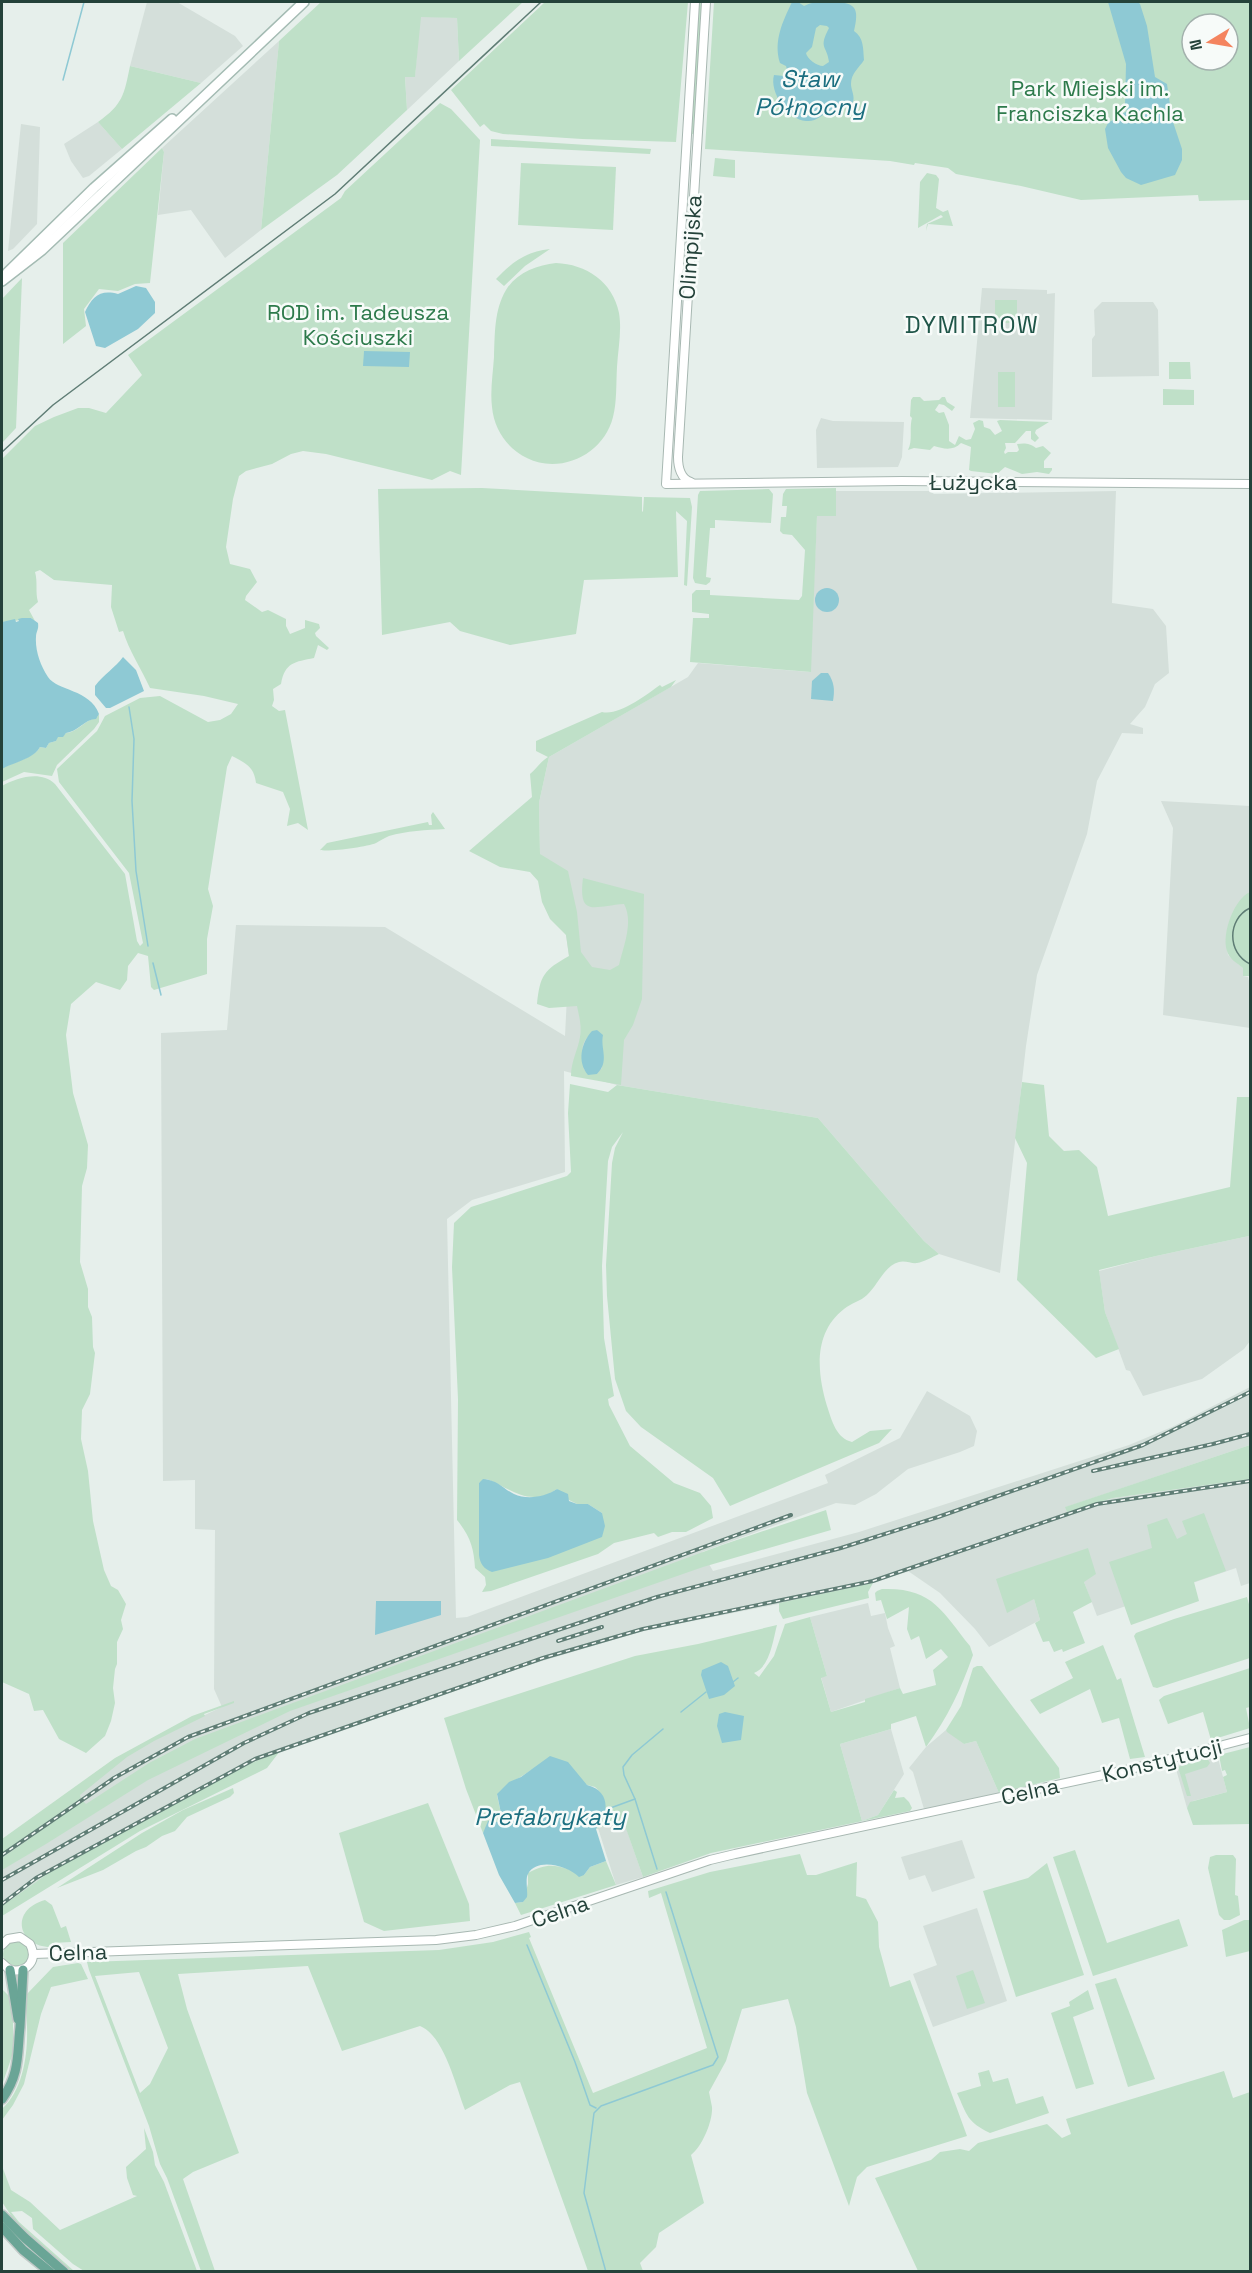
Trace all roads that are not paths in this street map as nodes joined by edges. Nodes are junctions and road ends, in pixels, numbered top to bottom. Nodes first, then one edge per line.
1 (304, 2) edge
2 (695, 2) edge
3 (706, 2) edge
4 (2, 280) edge
5 (666, 484) joint
6 (696, 484) junction
7 (1251, 484) edge
8 (1251, 1738) edge
9 (1073, 1781) joint
10 (2, 1945) edge
11 (34, 1954) junction
12 (2, 1963) edge
13 (10, 1970) junction
14 (23, 1970) junction
15 (20, 2027) junction
16 (2, 2099) edge
17 (2, 2215) edge
18 (2, 2227) edge
19 (50, 2271) edge
20 (64, 2271) edge

1 - 4 main road
2 - 5 street, Olimpijska
3 - 6 street, Olimpijska
5 - 6 street, Łużycka
6 - 7 street, Łużycka
8 - 9 street, Konstytucji
9 - 11 street, Celna
10 - 11 street
11 - 14 street
12 - 13 street
13 - 14 street
13 - 15 main road
14 - 15 main road
15 - 16 main road
17 - 20 main road
18 - 19 main road

